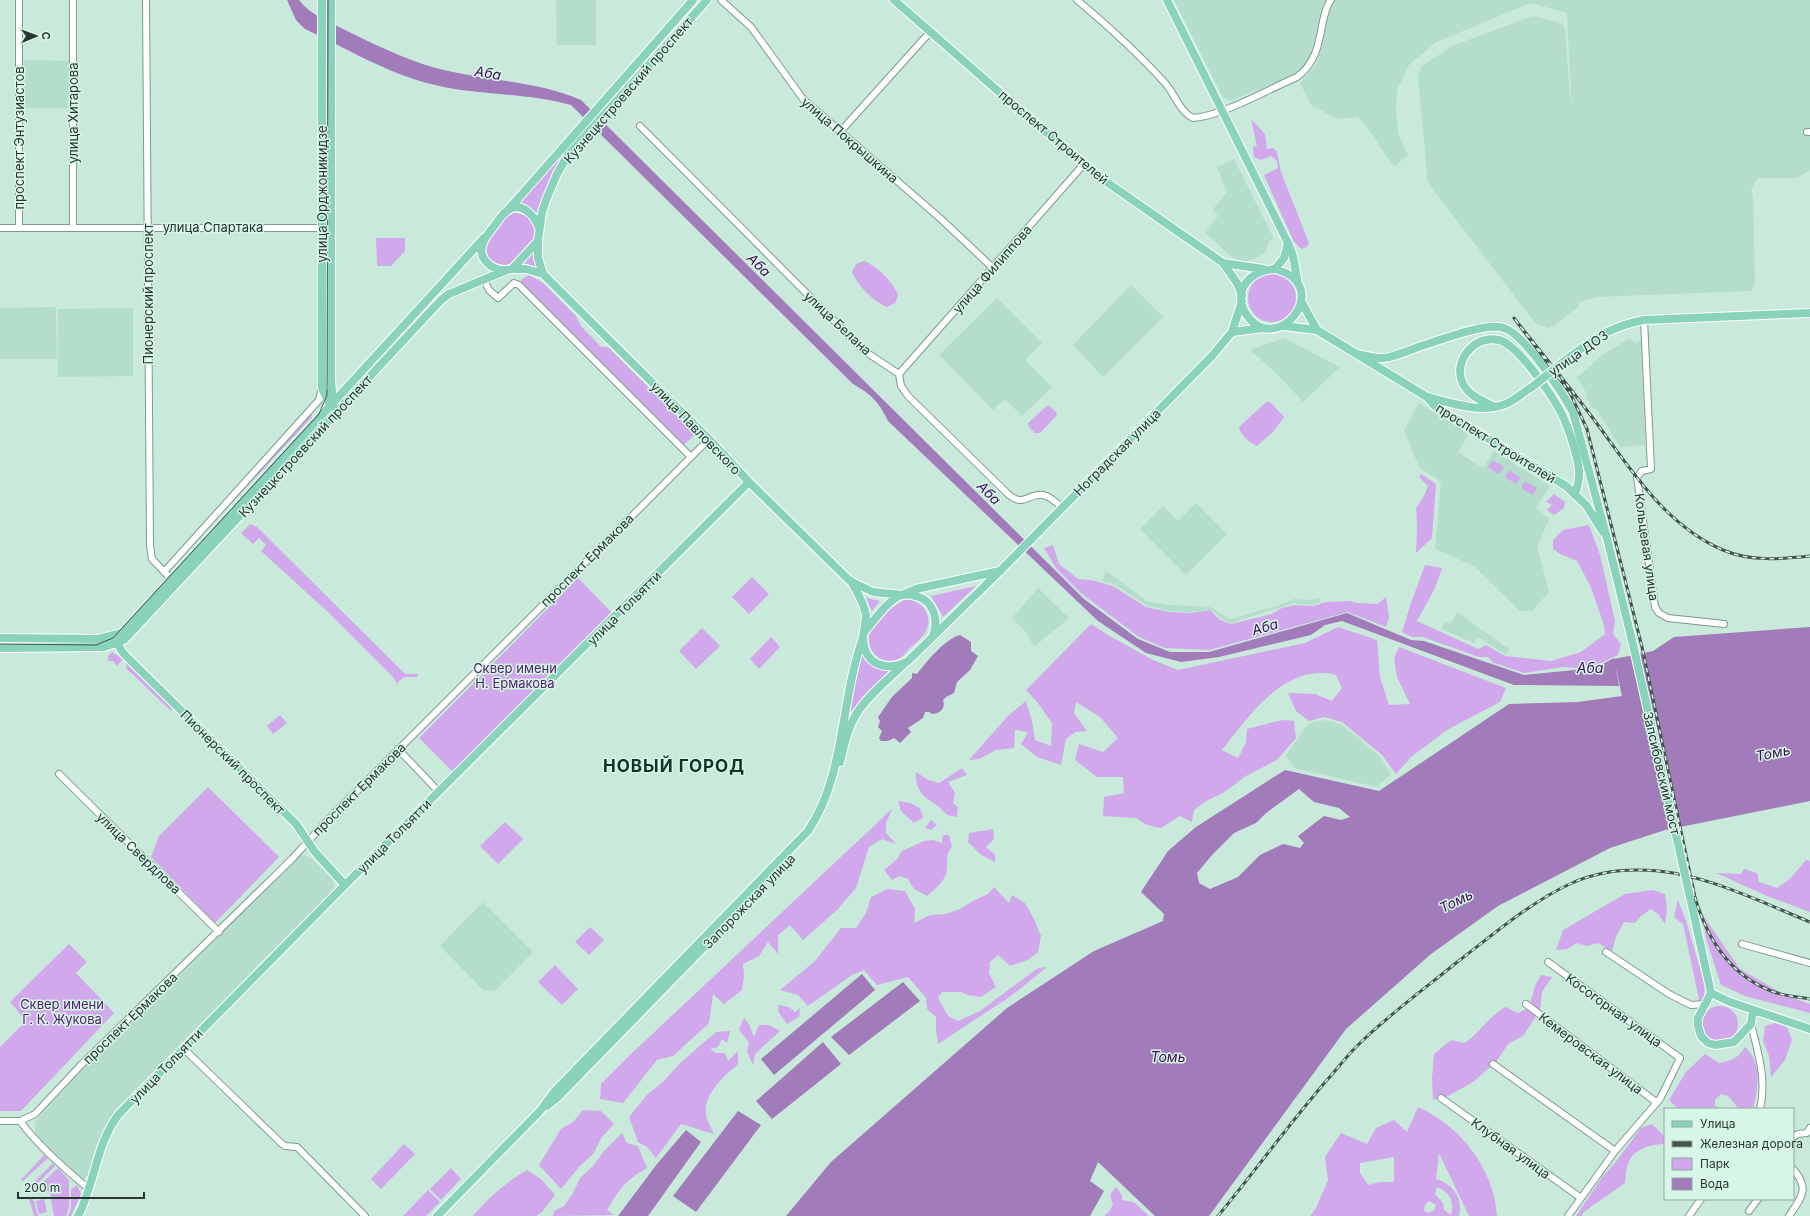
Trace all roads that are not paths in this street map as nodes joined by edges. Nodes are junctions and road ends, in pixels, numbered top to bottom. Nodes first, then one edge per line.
1 (19, 0) edge
2 (73, 0) edge
3 (146, 0) edge
4 (322, 0) edge
5 (331, 0) edge
6 (693, 0) edge
7 (707, 0) edge
8 (721, 0) edge
9 (894, 0) edge
10 (1077, 0) edge
11 (1167, 0) edge
12 (1330, 0) edge
13 (930, 32) junction
14 (1223, 114) junction
15 (640, 126) dead end
16 (840, 132) junction
17 (1084, 164) junction
18 (508, 210) junction
19 (73, 227) junction
20 (147, 227) junction
21 (0, 228) edge
22 (19, 228) junction
23 (326, 228) junction
24 (539, 228) junction
25 (484, 238) junction
26 (538, 241) junction
27 (1288, 243) junction
28 (1223, 264) junction
29 (993, 268) junction
30 (1265, 269) junction
31 (1275, 269) junction
32 (509, 270) junction
33 (543, 274) junction
34 (484, 280) junction
35 (1298, 284) junction
36 (1242, 298) junction
37 (1301, 301) junction
38 (1810, 313) edge
39 (1644, 320) junction
40 (1284, 326) junction
41 (1265, 328) junction
42 (1317, 330) junction
43 (1232, 332) junction
44 (1356, 354) junction
45 (899, 374) junction
46 (332, 385) junction
47 (347, 386) junction
48 (322, 388) junction
49 (1427, 397) junction
50 (330, 403) junction
51 (343, 404) junction
52 (1494, 407) junction
53 (327, 414) junction
54 (708, 439) junction
55 (691, 457) junction
56 (749, 482) junction
57 (1575, 494) junction
58 (1595, 497) junction
59 (1586, 505) junction
60 (1062, 507) junction
61 (1608, 542) junction
62 (1000, 571) junction
63 (164, 572) junction
64 (850, 581) junction
65 (174, 582) junction
66 (902, 595) junction
67 (152, 611) junction
68 (1724, 624) dead end
69 (122, 633) junction
70 (864, 635) junction
71 (0, 638) edge
72 (102, 638) junction
73 (932, 638) junction
74 (117, 643) junction
75 (104, 647) junction
76 (1, 649) edge
77 (123, 654) junction
78 (908, 661) junction
79 (398, 749) junction
80 (59, 774) dead end
81 (439, 792) junction
82 (308, 841) junction
83 (346, 884) junction
84 (219, 932) junction
85 (1742, 944) dead end
86 (1606, 952) dead end
87 (1548, 962) dead end
88 (1810, 963) edge
89 (1711, 993) junction
90 (1526, 1004) dead end
91 (1704, 1004) junction
92 (1753, 1010) junction
93 (1751, 1024) junction
94 (1810, 1029) edge
95 (183, 1048) junction
96 (1494, 1064) dead end
97 (1442, 1098) dead end
98 (1656, 1102) junction
99 (1760, 1108) edge
100 (540, 1110) junction
101 (0, 1120) edge
102 (20, 1121) junction
103 (1810, 1128) edge
104 (1794, 1136) edge
105 (1615, 1150) junction
106 (1794, 1170) edge
107 (89, 1189) junction
108 (1581, 1198) junction
109 (1700, 1200) edge
110 (1757, 1200) edge
111 (1749, 1211) dead end
112 (78, 1216) edge
113 (364, 1216) edge
114 (437, 1216) edge
115 (1568, 1216) edge
116 (1689, 1216) edge
117 (1789, 1216) edge

1 - 22 street, проспект Энтузиастов
2 - 19 street, улица Хитарова
3 - 20 street, Пионерский проспект
4 - 23 main road, улица Орджоникидзе
5 - 23 main road, улица Орджоникидзе
6 - 18 main road, Кузнецкстроевский проспект
7 - 24 main road, Кузнецкстроевский проспект
8 - 16 street, улица Покрышкина
9 - 13 main road, проспект Строителей
10 - 14 street
11 - 14 main road
12 - 14 street
13 - 16 street
13 - 17 main road, проспект Строителей
14 - 27 main road
15 - 45 street, улица Белана
16 - 29 street, улица Покрышкина
17 - 28 main road, проспект Строителей
17 - 29 street, улица Филиппова
18 - 24 main road
18 - 25 main road
19 - 20 street, улица Спартака
19 - 22 street, улица Спартака
20 - 23 street, улица Спартака
20 - 63 street, Пионерский проспект
21 - 22 street, улица Спартака
23 - 46 main road, улица Орджоникидзе
23 - 48 main road, улица Орджоникидзе
24 - 26 main road
25 - 32 main road
25 - 47 main road, Кузнецкстроевский проспект
26 - 32 main road
26 - 33 main road
27 - 31 main road
27 - 35 main road
28 - 30 main road
28 - 36 main road
29 - 45 street, улица Филиппова
30 - 31 main road
30 - 36 main road
31 - 35 main road
32 - 33 main road
32 - 34 main road, Кузнецкстроевский проспект
33 - 54 main road, улица Павловского
34 - 51 main road, Кузнецкстроевский проспект
34 - 55 street
35 - 37 main road
36 - 41 main road
36 - 43 main road
37 - 40 main road
37 - 42 main road
38 - 39 main road, улица ДОЗ
39 - 52 main road, улица ДОЗ, bridge
39 - 68 street, Кольцевая улица
40 - 41 main road
40 - 42 main road
41 - 43 main road
42 - 44 main road, проспект Строителей
43 - 60 main road, Ноградская улица
44 - 49 main road, проспект Строителей
44 - 58 main road
45 - 60 street
46 - 47 main road
46 - 50 main road, улица Орджоникидзе
47 - 50 main road, Кузнецкстроевский проспект
48 - 50 main road
48 - 63 street
49 - 52 main road, улица ДОЗ
49 - 57 main road, проспект Строителей
50 - 51 main road
50 - 53 main road, улица Орджоникидзе
51 - 53 main road, Кузнецкстроевский проспект
52 - 57 main road
53 - 65 main road, Кузнецкстроевский проспект
54 - 55 street, проспект Ермакова
54 - 56 main road, улица Павловского
55 - 79 street, проспект Ермакова
56 - 64 main road, улица Павловского
56 - 81 main road, улица Тольятти
57 - 59 main road, проспект Строителей
58 - 59 main road
58 - 61 main road
59 - 61 main road, проспект Строителей
60 - 62 main road, Ноградская улица
61 - 89 main road, Запсибовский мост, bridge
62 - 66 main road
62 - 73 main road, Ноградская улица
63 - 65 street, Пионерский проспект
64 - 66 main road, улица Павловского
64 - 70 main road, улица Павловского
65 - 67 main road, Кузнецкстроевский проспект
65 - 69 main road, Кузнецкстроевский проспект
66 - 70 main road
66 - 73 main road
67 - 74 main road, Кузнецкстроевский проспект
67 - 77 main road
69 - 72 main road
69 - 74 main road, Кузнецкстроевский проспект
70 - 78 main road
70 - 100 main road, Запорожская улица
71 - 72 main road
72 - 74 main road
73 - 78 main road
74 - 75 main road, Кузнецкстроевский проспект
74 - 77 main road, Пионерский проспект
75 - 76 main road, Кузнецкстроевский проспект
75 - 77 main road, Кузнецкстроевский проспект
77 - 82 main road, Пионерский проспект
78 - 100 main road, Запорожская улица
79 - 81 street
79 - 82 street, проспект Ермакова
80 - 84 street, улица Свердлова
81 - 83 main road, улица Тольятти
82 - 83 main road, Пионерский проспект
82 - 84 street, проспект Ермакова
83 - 95 main road, улица Тольятти
84 - 102 street, проспект Ермакова
85 - 88 street
86 - 91 street
87 - 98 street, Косогорная улица
89 - 91 main road
89 - 92 main road
90 - 98 street, Кемеровская улица
91 - 93 main road
92 - 93 main road
92 - 94 main road
93 - 99 street
95 - 107 main road, улица Тольятти
95 - 113 street
96 - 105 street
97 - 108 street, Клубная улица
98 - 105 street
100 - 114 main road, Запорожская улица
101 - 102 street
102 - 107 street
103 - 104 street
105 - 108 street
106 - 117 street
107 - 112 main road, улица Тольятти
108 - 115 street
109 - 116 street
110 - 111 street

